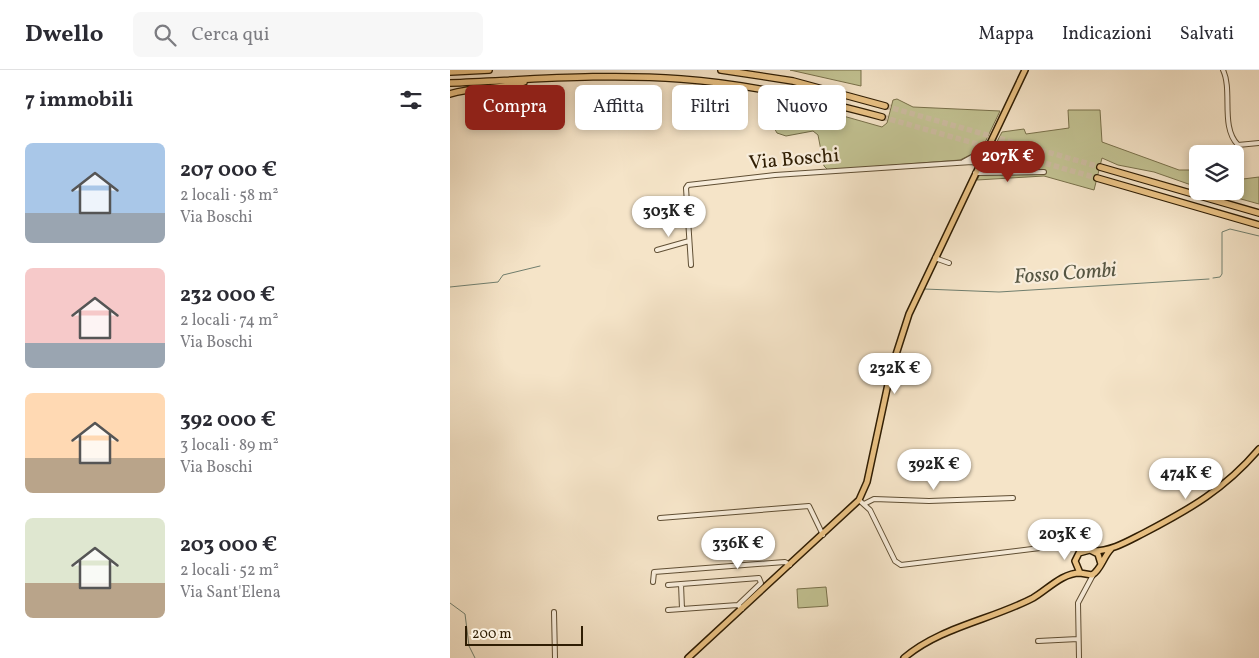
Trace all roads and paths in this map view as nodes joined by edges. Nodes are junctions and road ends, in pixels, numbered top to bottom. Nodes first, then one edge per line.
1 (489, 70) edge
2 (721, 70) edge
3 (1025, 70) edge
4 (1224, 70) edge
5 (450, 72) edge
6 (532, 80) junction
7 (450, 83) edge
8 (450, 94) edge
9 (885, 106) tunnel mouth
10 (882, 116) tunnel mouth
11 (1259, 143) edge
12 (981, 162) junction
13 (1100, 167) tunnel mouth
14 (1044, 172) dead end
15 (975, 173) junction
16 (1097, 178) tunnel mouth
17 (1259, 213) edge
18 (1259, 225) edge
19 (689, 241) junction
20 (657, 250) dead end
21 (935, 258) junction
22 (950, 263) dead end
23 (691, 264) dead end
24 (1259, 449) edge
25 (1013, 498) dead end
26 (859, 500) junction
27 (864, 504) junction
28 (660, 518) dead end
29 (823, 535) junction
30 (1077, 541) junction
31 (1112, 548) junction
32 (1090, 550) junction
33 (1079, 553) junction
34 (1075, 563) junction
35 (1101, 564) junction
36 (790, 565) junction
37 (1081, 574) junction
38 (1093, 575) junction
39 (1060, 580) junction
40 (653, 582) dead end
41 (681, 584) junction
42 (668, 585) dead end
43 (1086, 588) junction
44 (740, 607) junction
45 (682, 609) junction
46 (668, 610) dead end
47 (554, 612) dead end
48 (1078, 639) junction
49 (1038, 641) dead end
50 (555, 658) edge
51 (688, 658) edge
52 (904, 658) edge
53 (1079, 658) edge

1 - 5 highway
2 - 9 highway
3 - 12 main road
4 - 11 street
6 - 7 highway
6 - 8 highway
6 - 10 highway
12 - 15 main road
12 - 19 street, Via Boschi
13 - 17 highway
14 - 15 street
15 - 21 main road
16 - 18 highway
19 - 20 street
19 - 23 street, Via Boschi
21 - 22 street
21 - 26 main road
24 - 31 main road
25 - 27 street
26 - 27 street
26 - 29 main road
27 - 30 street
28 - 29 street
29 - 36 main road
30 - 32 street
30 - 33 street
31 - 32 main road
31 - 35 main road
32 - 33 main road
32 - 35 main road
33 - 34 main road
34 - 37 main road
34 - 39 main road
35 - 38 main road
36 - 40 street
36 - 44 main road
37 - 38 main road
37 - 39 main road
37 - 43 street
38 - 43 street
39 - 52 main road
41 - 42 street
41 - 44 street
41 - 45 street
43 - 48 street
44 - 45 street
44 - 51 main road
45 - 46 street
47 - 50 street
48 - 49 street
48 - 53 street

